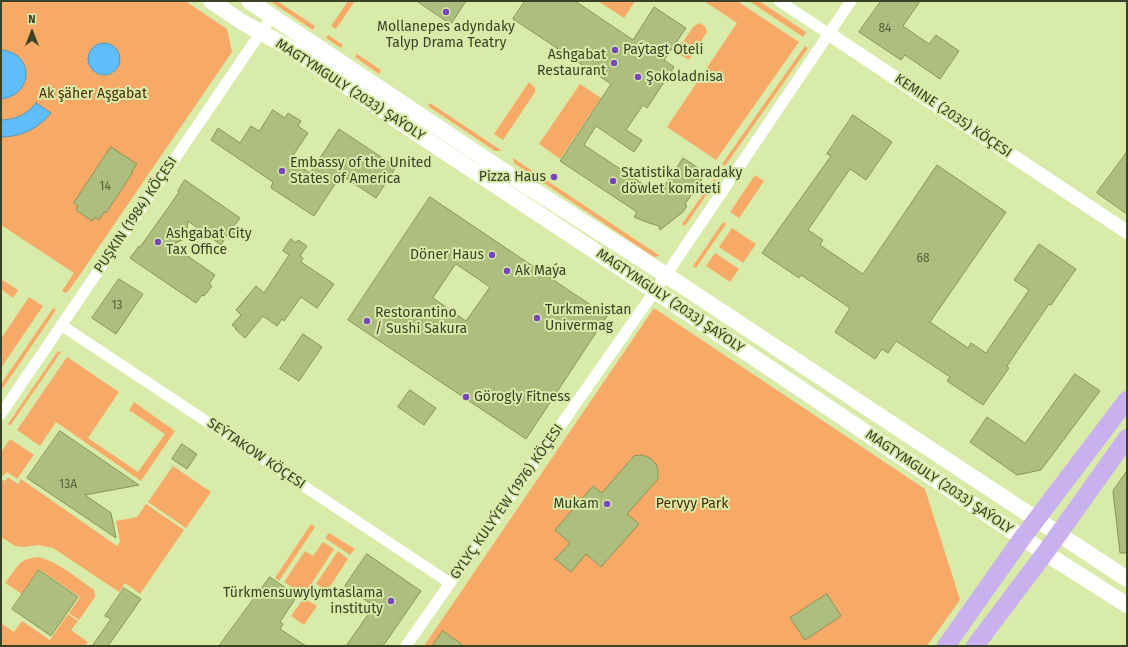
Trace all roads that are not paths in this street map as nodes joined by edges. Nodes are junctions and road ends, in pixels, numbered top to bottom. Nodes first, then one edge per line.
1 (211, 1) edge
2 (249, 1) edge
3 (779, 1) edge
4 (851, 1) edge
5 (272, 16) junction
6 (261, 32) junction
7 (829, 34) junction
8 (1127, 232) edge
9 (666, 275) junction
10 (654, 291) junction
11 (61, 325) junction
12 (1127, 400) edge
13 (1, 414) edge
14 (1127, 438) edge
15 (1038, 519) junction
16 (1058, 533) junction
17 (1023, 537) junction
18 (1045, 552) junction
19 (1127, 579) edge
20 (450, 583) junction
21 (1127, 605) edge
22 (406, 646) edge
23 (946, 646) edge
24 (974, 646) edge

1 - 6 main road, MAGTYMGULY (2033) ŞAÝOLY
2 - 5 main road, MAGTYMGULY (2033) ŞAÝOLY
3 - 7 street, KEMINE (2035) KÖÇESI
4 - 7 street, GYLYÇ KULYÝEW (1976) KÖÇESI
5 - 6 street, PUŞKIN (1984) KÖÇESI
5 - 9 main road, MAGTYMGULY (2033) ŞAÝOLY
6 - 10 main road, MAGTYMGULY (2033) ŞAÝOLY
6 - 11 street, PUŞKIN (1984) KÖÇESI
7 - 8 street, KEMINE (2035) KÖÇESI
7 - 9 street, GYLYÇ KULYÝEW (1976) KÖÇESI
9 - 10 street, GYLYÇ KULYÝEW (1976) KÖÇESI
9 - 15 main road, MAGTYMGULY (2033) ŞAÝOLY
10 - 17 main road, MAGTYMGULY (2033) ŞAÝOLY
10 - 20 street, GYLYÇ KULYÝEW (1976) KÖÇESI
11 - 13 street, PUŞKIN (1984) KÖÇESI
11 - 20 street, SEÝTAKOW KÖÇESI
12 - 15 main road
14 - 16 main road
15 - 16 main road, MAGTYMGULY (2033) ŞAÝOLY
15 - 17 main road
16 - 18 main road
16 - 19 main road, MAGTYMGULY (2033) ŞAÝOLY
17 - 18 main road, MAGTYMGULY (2033) ŞAÝOLY
17 - 23 main road
18 - 21 main road, MAGTYMGULY (2033) ŞAÝOLY
18 - 24 main road
20 - 22 street, GYLYÇ KULYÝEW (1976) KÖÇESI

